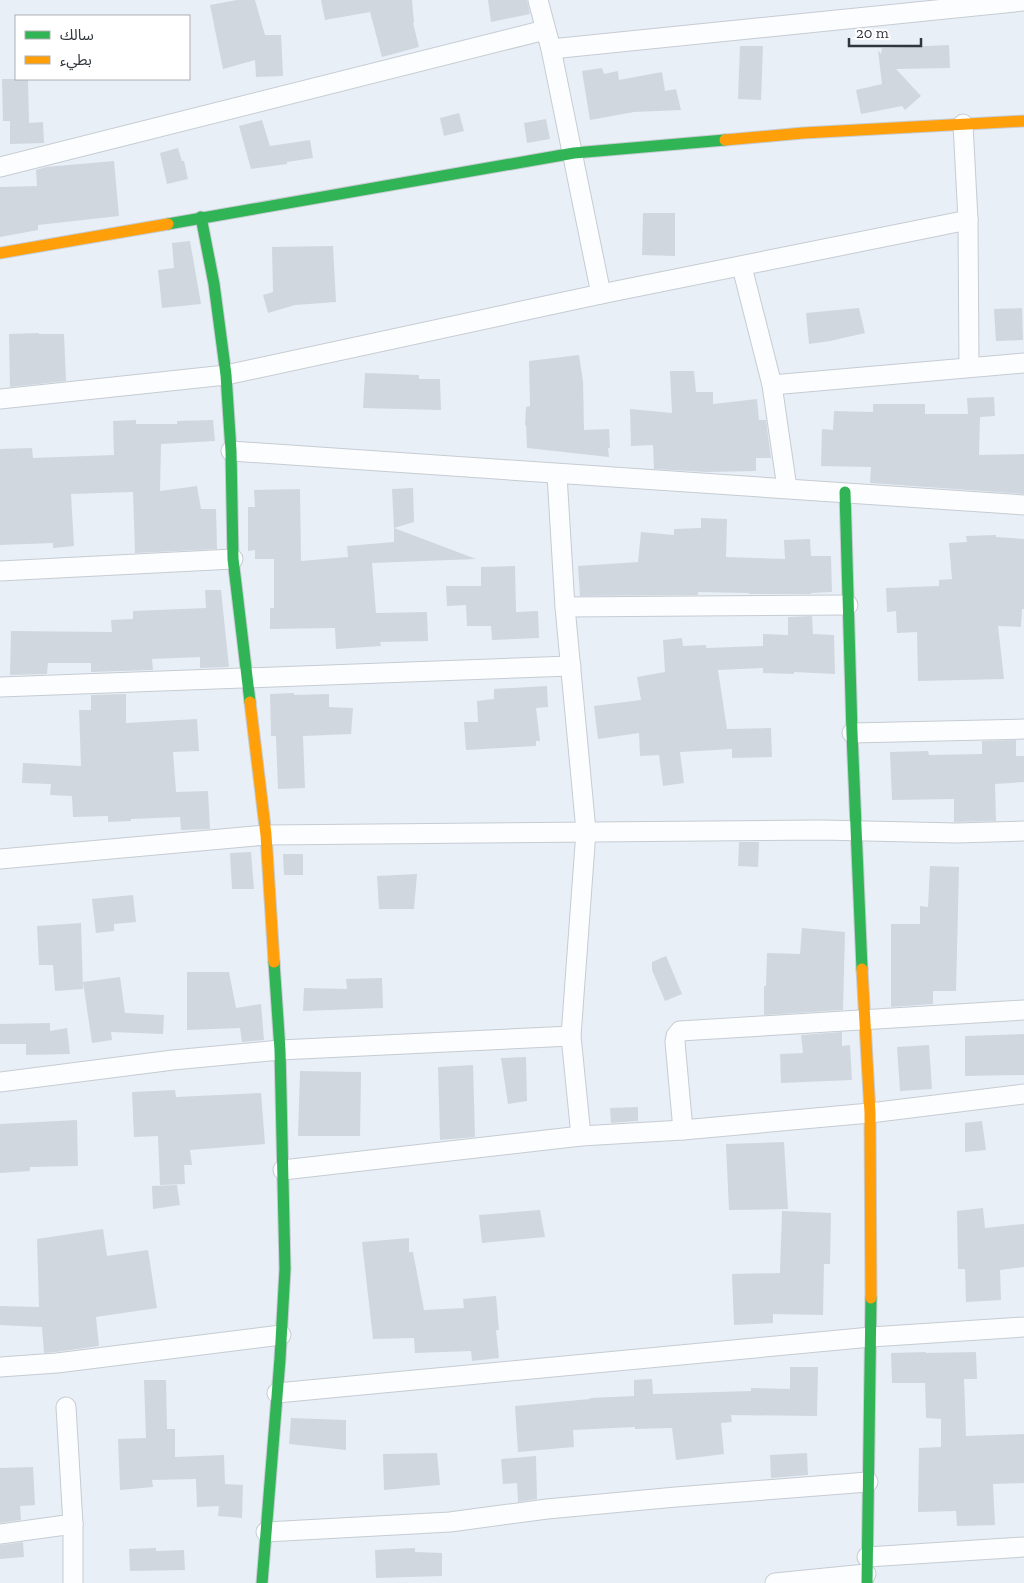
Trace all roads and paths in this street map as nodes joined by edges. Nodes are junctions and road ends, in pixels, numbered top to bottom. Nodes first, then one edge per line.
1 (538, 0) edge
2 (1024, 1) edge
3 (986, 2) edge
4 (545, 30) junction
5 (551, 50) junction
6 (1024, 121) edge
7 (963, 124) junction
8 (574, 153) junction
9 (0, 167) edge
10 (201, 217) junction
11 (968, 220) junction
12 (0, 253) edge
13 (742, 267) junction
14 (601, 294) junction
15 (1024, 363) edge
16 (969, 367) junction
17 (226, 376) junction
18 (772, 385) junction
19 (0, 399) edge
20 (231, 451) junction
21 (557, 475) junction
22 (787, 488) junction
23 (845, 492) junction
24 (1024, 505) edge
25 (233, 559) junction
26 (0, 571) edge
27 (848, 605) junction
28 (565, 607) junction
29 (571, 666) junction
30 (247, 678) junction
31 (0, 686) edge
32 (1024, 729) edge
33 (852, 733) junction
34 (586, 831) junction
35 (1024, 831) edge
36 (857, 832) junction
37 (266, 835) junction
38 (0, 859) edge
39 (1024, 1010) edge
40 (864, 1021) junction
41 (571, 1036) junction
42 (280, 1050) junction
43 (0, 1082) edge
44 (1024, 1094) edge
45 (870, 1113) junction
46 (683, 1130) junction
47 (581, 1136) junction
48 (283, 1170) junction
49 (1024, 1327) edge
50 (281, 1335) junction
51 (871, 1337) junction
52 (0, 1367) edge
53 (277, 1393) junction
54 (66, 1407) dead end
55 (868, 1482) junction
56 (73, 1524) junction
57 (266, 1532) junction
58 (0, 1534) edge
59 (1024, 1547) edge
60 (867, 1571) edge
61 (73, 1583) edge
62 (262, 1583) edge
63 (775, 1583) edge

1 - 4 street
2 - 3 street
3 - 5 street
4 - 5 street
4 - 9 street
5 - 8 street
6 - 7 street
7 - 8 street
7 - 11 street
8 - 10 street
8 - 14 street
10 - 12 street
10 - 17 street
11 - 13 street
11 - 16 street
13 - 14 street
13 - 18 street
14 - 17 street
15 - 16 street
16 - 18 street
17 - 19 street
17 - 20 street
18 - 22 street
20 - 21 street
20 - 25 street
21 - 22 street
21 - 28 street
22 - 23 street
23 - 24 street
23 - 27 street
25 - 26 street
25 - 30 street
27 - 28 street
27 - 33 street
28 - 29 street
29 - 30 street
29 - 34 street
30 - 31 street
30 - 37 street
32 - 33 street
33 - 36 street
34 - 36 street
34 - 37 street
34 - 41 street
35 - 36 street
36 - 40 street
37 - 38 street
37 - 42 street
39 - 40 street
40 - 45 street
40 - 46 street
41 - 42 street
41 - 47 street
42 - 43 street
42 - 48 street
44 - 45 street
45 - 46 street
45 - 51 street
46 - 47 street
47 - 48 street
48 - 50 street
49 - 51 street
50 - 52 street
50 - 53 street
51 - 53 street
51 - 55 street
53 - 57 street
54 - 56 street
55 - 57 street
55 - 60 street
56 - 58 street
56 - 61 street
57 - 62 street
59 - 60 street
60 - 63 street

